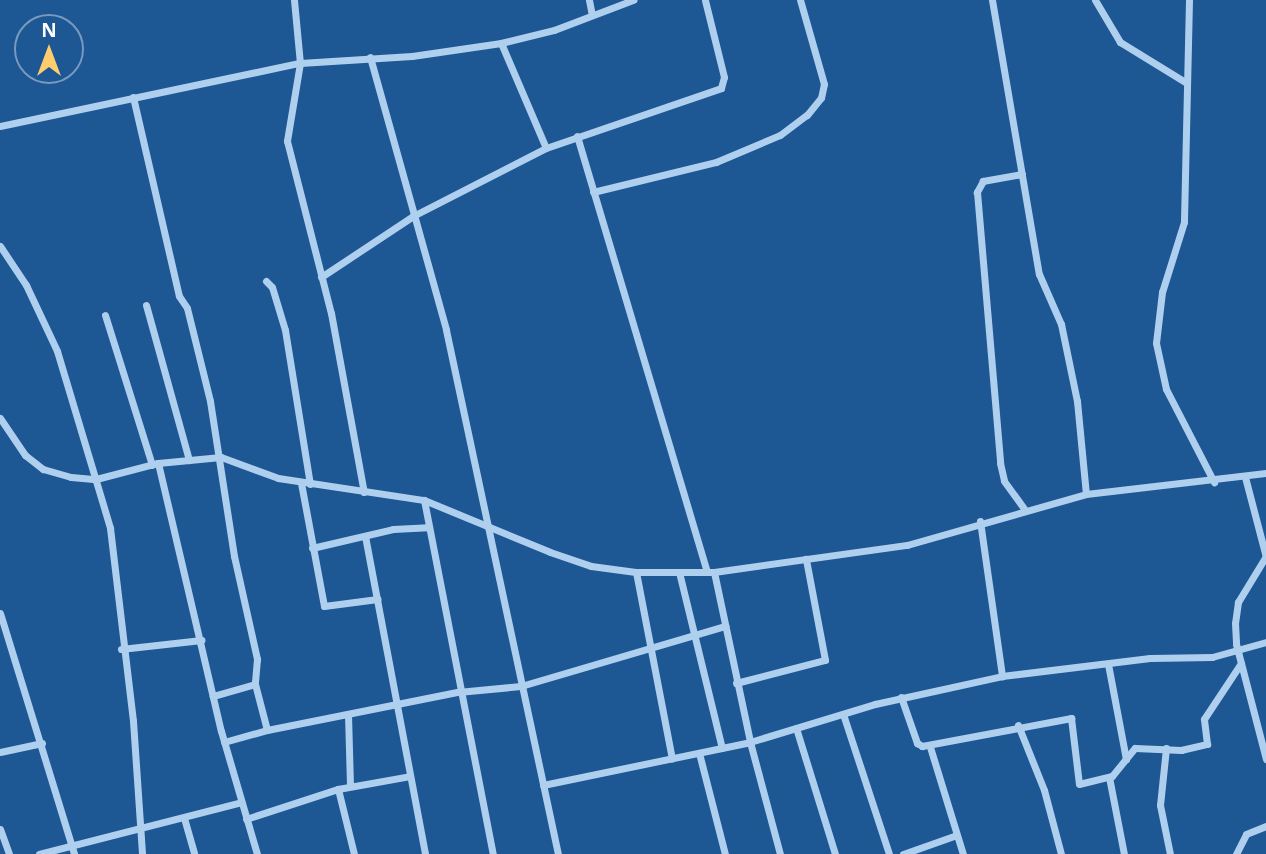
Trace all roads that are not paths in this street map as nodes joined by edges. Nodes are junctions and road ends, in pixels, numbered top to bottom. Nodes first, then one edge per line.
1 (294, 0) edge
2 (589, 0) edge
3 (633, 0) edge
4 (705, 0) edge
5 (800, 0) edge
6 (992, 0) edge
7 (1095, 0) edge
8 (1189, 0) edge
9 (592, 15) junction
10 (501, 43) junction
11 (370, 57) junction
12 (300, 63) junction
13 (1185, 82) junction
14 (133, 97) junction
15 (0, 126) edge
16 (577, 136) junction
17 (546, 148) junction
18 (1021, 174) junction
19 (593, 192) junction
20 (413, 216) junction
21 (0, 246) edge
22 (321, 277) junction
23 (266, 281) dead end
24 (146, 305) dead end
25 (105, 315) dead end
26 (0, 418) edge
27 (221, 457) junction
28 (189, 460) junction
29 (155, 464) junction
30 (1266, 473) edge
31 (1245, 477) junction
32 (96, 479) junction
33 (1214, 482) junction
34 (306, 483) junction
35 (364, 492) junction
36 (1086, 494) junction
37 (424, 500) junction
38 (1024, 509) junction
39 (980, 522) junction
40 (487, 523) junction
41 (428, 527) junction
42 (365, 536) junction
43 (312, 548) junction
44 (1266, 556) edge
45 (806, 559) junction
46 (636, 572) junction
47 (679, 572) junction
48 (710, 572) junction
49 (378, 599) junction
50 (0, 613) edge
51 (725, 626) junction
52 (694, 636) junction
53 (201, 640) junction
54 (1266, 642) edge
55 (121, 649) junction
56 (649, 649) junction
57 (1238, 649) junction
58 (1241, 663) junction
59 (1108, 664) junction
60 (1002, 676) junction
61 (736, 683) junction
62 (255, 684) junction
63 (521, 686) junction
64 (458, 692) junction
65 (213, 696) junction
66 (901, 697) junction
67 (398, 704) junction
68 (348, 714) junction
69 (843, 714) junction
70 (1018, 725) junction
71 (796, 728) junction
72 (267, 730) junction
73 (224, 741) junction
74 (750, 742) junction
75 (42, 743) junction
76 (930, 747) junction
77 (722, 748) junction
78 (1166, 748) junction
79 (0, 752) edge
80 (699, 753) junction
81 (673, 759) junction
82 (1126, 759) junction
83 (1266, 759) edge
84 (410, 776) junction
85 (1109, 777) junction
86 (543, 785) junction
87 (350, 786) junction
88 (338, 789) junction
89 (241, 802) junction
90 (184, 818) junction
91 (246, 819) junction
92 (1266, 826) edge
93 (141, 828) junction
94 (0, 829) edge
95 (954, 836) junction
96 (71, 845) junction
97 (9, 854) edge
98 (39, 854) edge
99 (74, 854) edge
100 (142, 854) edge
101 (194, 854) edge
102 (257, 854) edge
103 (354, 854) edge
104 (425, 854) edge
105 (493, 854) edge
106 (558, 854) edge
107 (725, 854) edge
108 (780, 854) edge
109 (835, 854) edge
110 (889, 854) edge
111 (903, 854) edge
112 (963, 854) edge
113 (1061, 854) edge
114 (1124, 854) edge
115 (1170, 854) edge
116 (1236, 854) edge

1 - 12 street
2 - 9 street
3 - 9 street
4 - 16 street
5 - 19 street
6 - 18 street
7 - 13 street
8 - 13 street
9 - 10 street
10 - 11 street
10 - 17 street
11 - 12 street
11 - 20 street
12 - 14 street
12 - 22 street
13 - 33 street
14 - 15 street
14 - 27 street
16 - 17 street
16 - 19 street
17 - 20 street
18 - 36 street
18 - 38 street
19 - 48 street
20 - 22 street
20 - 40 street
21 - 32 street
22 - 35 street
23 - 34 street
24 - 28 street
25 - 29 street
26 - 32 street
27 - 28 street
27 - 34 street
27 - 62 street
28 - 29 street
29 - 32 street
29 - 53 street
30 - 31 street
31 - 33 street
31 - 44 street
32 - 55 street
33 - 36 street
34 - 35 street
34 - 43 street
35 - 37 street
36 - 38 street
37 - 40 street
37 - 41 street
38 - 39 street
39 - 45 street
39 - 60 street
40 - 46 street
40 - 63 street
41 - 42 street
41 - 64 street
42 - 43 street
42 - 49 street
43 - 49 street
44 - 57 street
45 - 48 street
45 - 61 street
46 - 47 street
46 - 56 street
47 - 48 street
47 - 52 street
48 - 51 street
49 - 67 street
50 - 75 street
51 - 52 street
51 - 61 street
52 - 56 street
52 - 77 street
53 - 55 street
53 - 65 street
54 - 57 street
55 - 93 street
56 - 63 street
56 - 81 street
57 - 58 street
57 - 59 street
58 - 78 street
58 - 83 street
59 - 60 street
59 - 82 street
60 - 66 street
61 - 74 street
62 - 65 street
62 - 72 street
63 - 64 street
63 - 86 street
64 - 67 street
64 - 105 street
65 - 73 street
66 - 69 street
66 - 76 street
67 - 68 street
67 - 84 street
68 - 72 street
68 - 87 street
69 - 71 street
69 - 110 street
70 - 76 street
70 - 85 street
70 - 113 street
71 - 74 street
71 - 109 street
72 - 73 street
73 - 89 street
74 - 77 street
74 - 108 street
75 - 79 street
75 - 96 street
76 - 95 street
77 - 80 street
78 - 82 street
78 - 115 street
80 - 81 street
80 - 107 street
81 - 86 street
82 - 85 street
84 - 87 street
84 - 104 street
85 - 114 street
86 - 106 street
87 - 88 street
88 - 91 street
88 - 103 street
89 - 90 street
89 - 91 street
90 - 93 street
90 - 101 street
91 - 102 street
92 - 116 street
93 - 96 street
93 - 100 street
94 - 97 street
95 - 111 street
95 - 112 street
96 - 98 street
96 - 99 street

